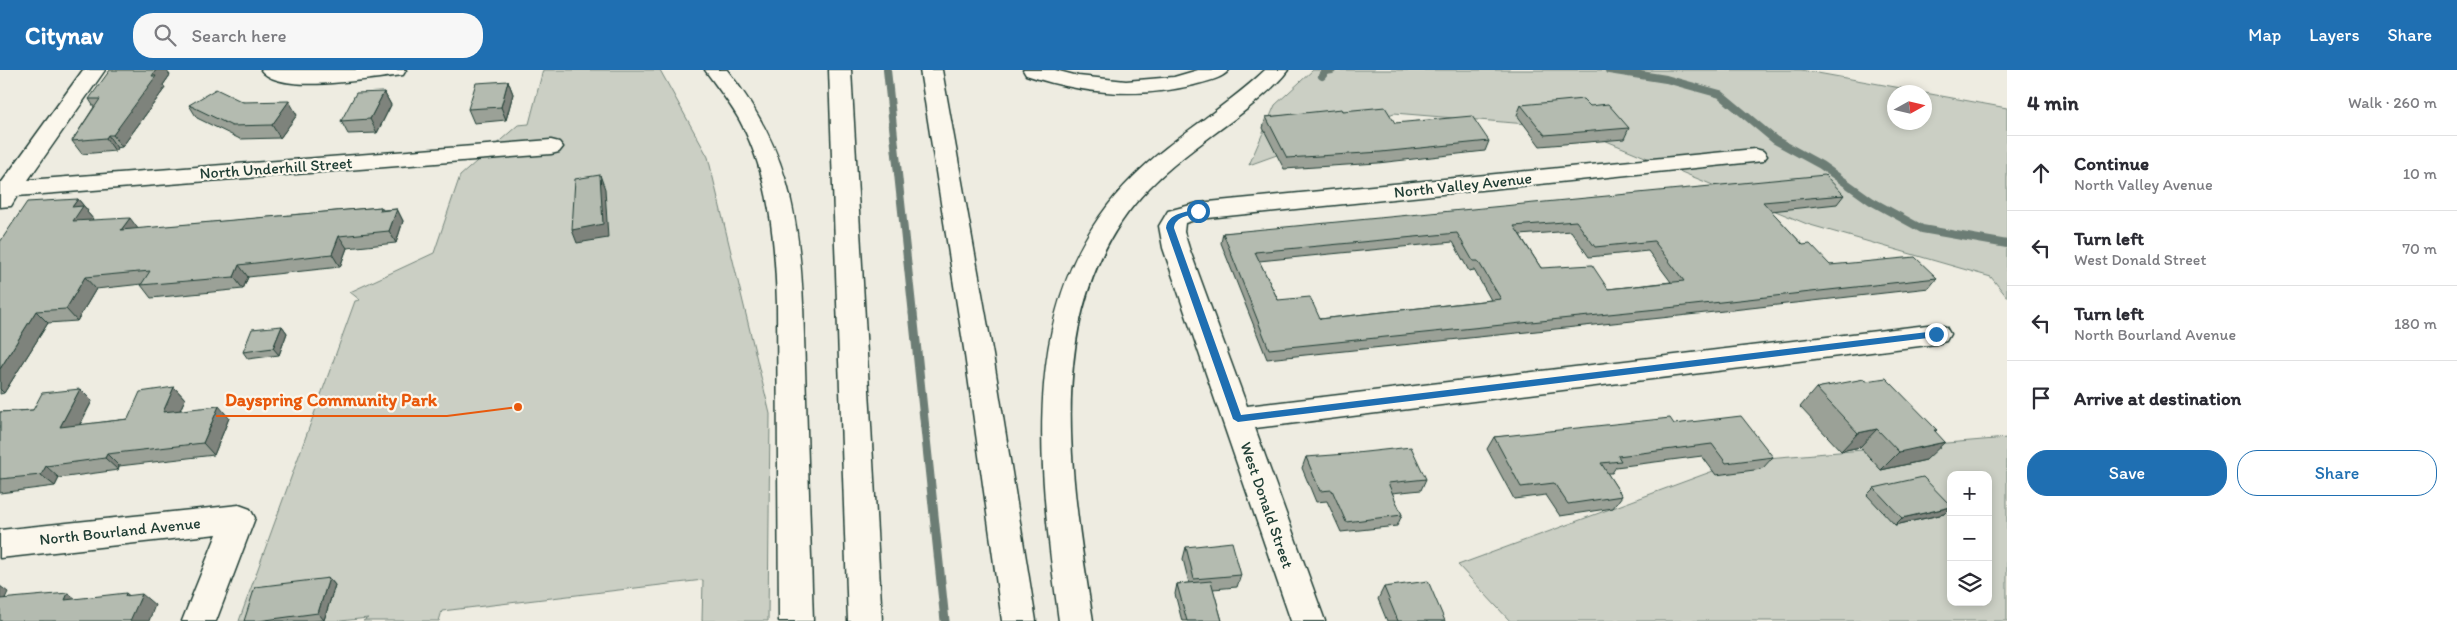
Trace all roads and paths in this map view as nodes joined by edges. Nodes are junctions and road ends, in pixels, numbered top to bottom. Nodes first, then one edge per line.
1 (94, 70) edge
2 (272, 70) edge
3 (395, 70) edge
4 (716, 70) edge
5 (821, 70) edge
6 (840, 70) edge
7 (931, 70) edge
8 (1034, 70) edge
9 (1218, 70) edge
10 (1277, 70) edge
11 (551, 147) dead end
12 (1755, 156) dead end
13 (3, 194) edge
14 (1173, 220) joint
15 (1936, 334) dead end
16 (855, 396) junction
17 (1238, 419) junction
18 (0, 544) edge
19 (199, 621) edge
20 (796, 621) edge
21 (865, 621) edge
22 (1019, 621) edge
23 (1076, 621) edge
24 (1308, 621) edge

1 - 13 main road
2 - 3 main road
4 - 20 main road
5 - 16 main road
6 - 16 main road
7 - 22 main road
8 - 9 main road
10 - 23 main road
11 - 13 main road, North Underhill Street
12 - 14 main road, North Valley Avenue
14 - 17 main road, West Donald Street
15 - 17 main road
16 - 21 main road
17 - 24 main road, West Donald Street
18 - 19 main road, North Bourland Avenue

